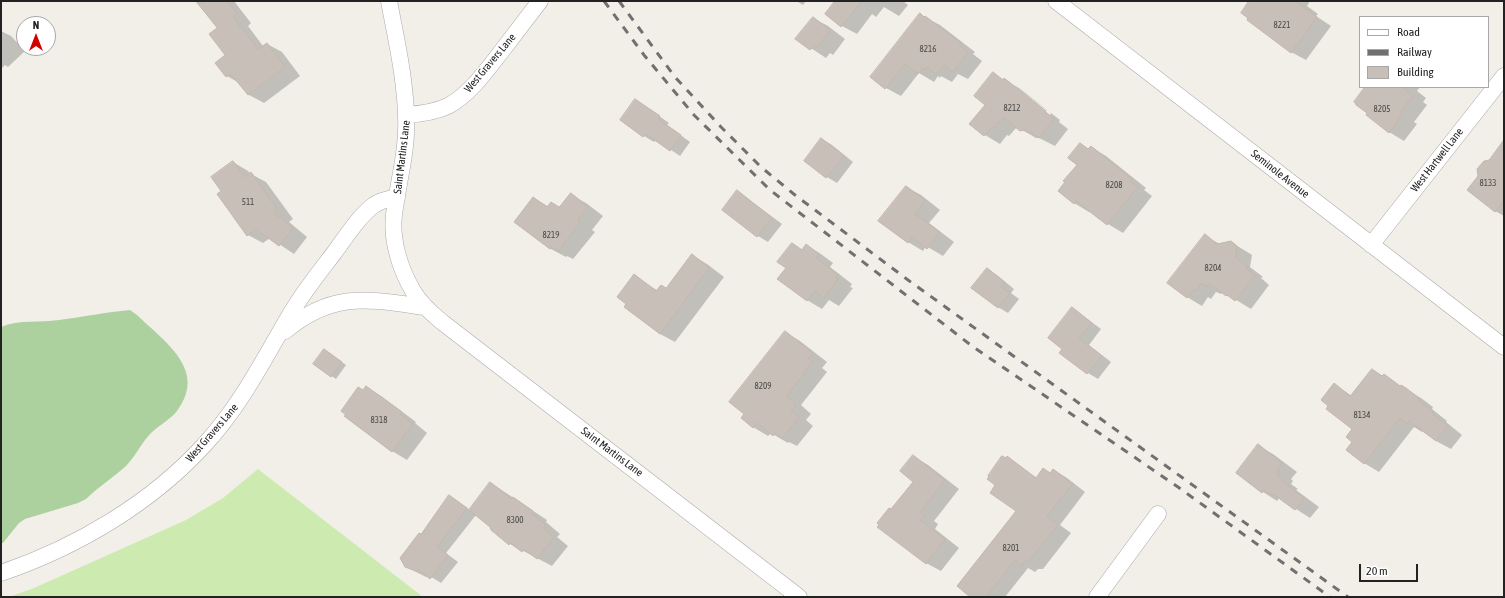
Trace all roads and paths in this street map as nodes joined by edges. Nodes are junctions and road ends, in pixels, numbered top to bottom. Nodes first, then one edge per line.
1 (389, 1) edge
2 (540, 1) edge
3 (1056, 1) edge
4 (1504, 76) edge
5 (406, 115) junction
6 (397, 197) junction
7 (1371, 245) junction
8 (425, 307) junction
9 (279, 336) junction
10 (1504, 347) edge
11 (1158, 514) dead end
12 (1, 573) edge
13 (799, 597) edge
14 (1097, 597) edge

1 - 5 street, Saint Martins Lane
2 - 5 street, West Gravers Lane
3 - 7 street, Seminole Avenue
4 - 7 street, West Hartwell Lane
5 - 6 street, Saint Martins Lane
6 - 8 street, Saint Martins Lane
6 - 9 street, West Gravers Lane
7 - 10 street, Seminole Avenue
8 - 9 street
8 - 13 street, Saint Martins Lane
9 - 12 street, West Gravers Lane
11 - 14 street

